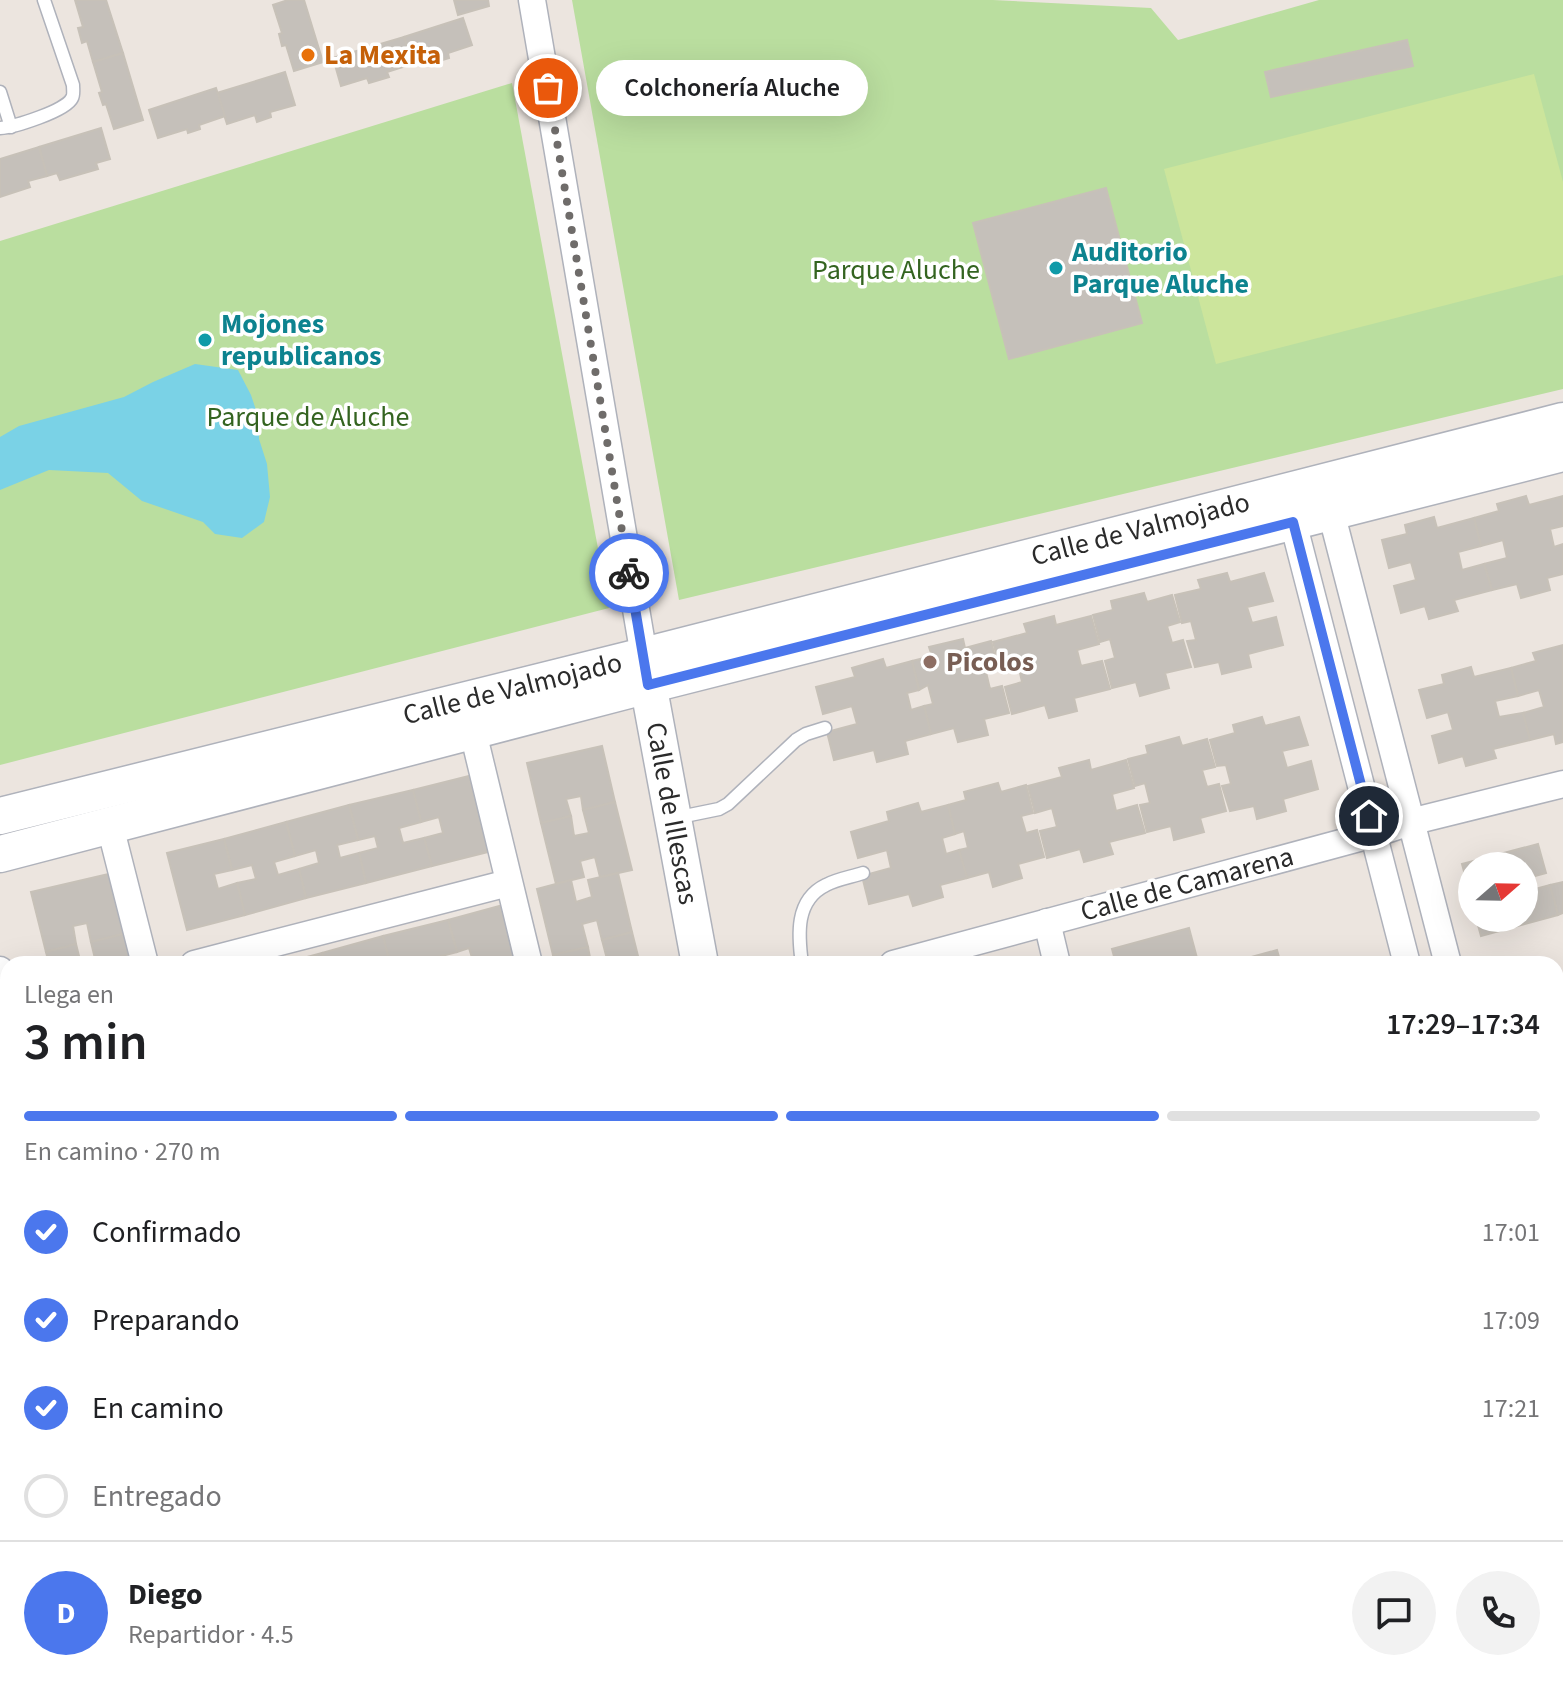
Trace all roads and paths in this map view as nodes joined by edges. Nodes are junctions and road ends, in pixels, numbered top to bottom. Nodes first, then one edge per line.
1 (44, 0) edge
2 (532, 0) edge
3 (0, 92) edge
4 (6, 128) edge
5 (1563, 421) edge
6 (1563, 453) edge
7 (1297, 505) junction
8 (1331, 512) junction
9 (646, 671) junction
10 (825, 728) dead end
11 (473, 732) junction
12 (1563, 784) edge
13 (0, 816) edge
14 (672, 819) junction
15 (1410, 822) junction
16 (110, 826) junction
17 (1374, 834) junction
18 (0, 854) edge
19 (863, 873) dead end
20 (508, 883) junction
21 (1047, 922) junction
22 (143, 956) edge
23 (225, 956) edge
24 (527, 956) edge
25 (698, 956) edge
26 (801, 956) edge
27 (922, 956) edge
28 (1055, 956) edge
29 (1405, 956) edge
30 (1446, 956) edge

1 - 4 lane
2 - 9 street, Calle de Illescas
3 - 4 lane
5 - 7 street, Calle de Valmojado
6 - 8 street, Calle de Valmojado
7 - 8 street, Calle de Valmojado
7 - 9 street, Calle de Valmojado
7 - 17 street, Calle de Valmojado
8 - 15 street
9 - 11 street, Calle de Valmojado
9 - 13 street, Calle de Valmojado
9 - 14 street, Calle de Illescas
10 - 14 lane
11 - 16 street, Calle de Valmojado
11 - 20 street
12 - 15 street
14 - 25 street, Calle de Illescas
15 - 17 street, Calle de Camarena
15 - 30 street
16 - 18 street, Calle de Valmojado
16 - 22 street
17 - 21 street, Calle de Camarena
17 - 29 street, Calle de Valmojado
19 - 26 lane
20 - 23 street
20 - 24 street
21 - 27 street, Calle de Camarena
21 - 28 street, Calle de Camarena

